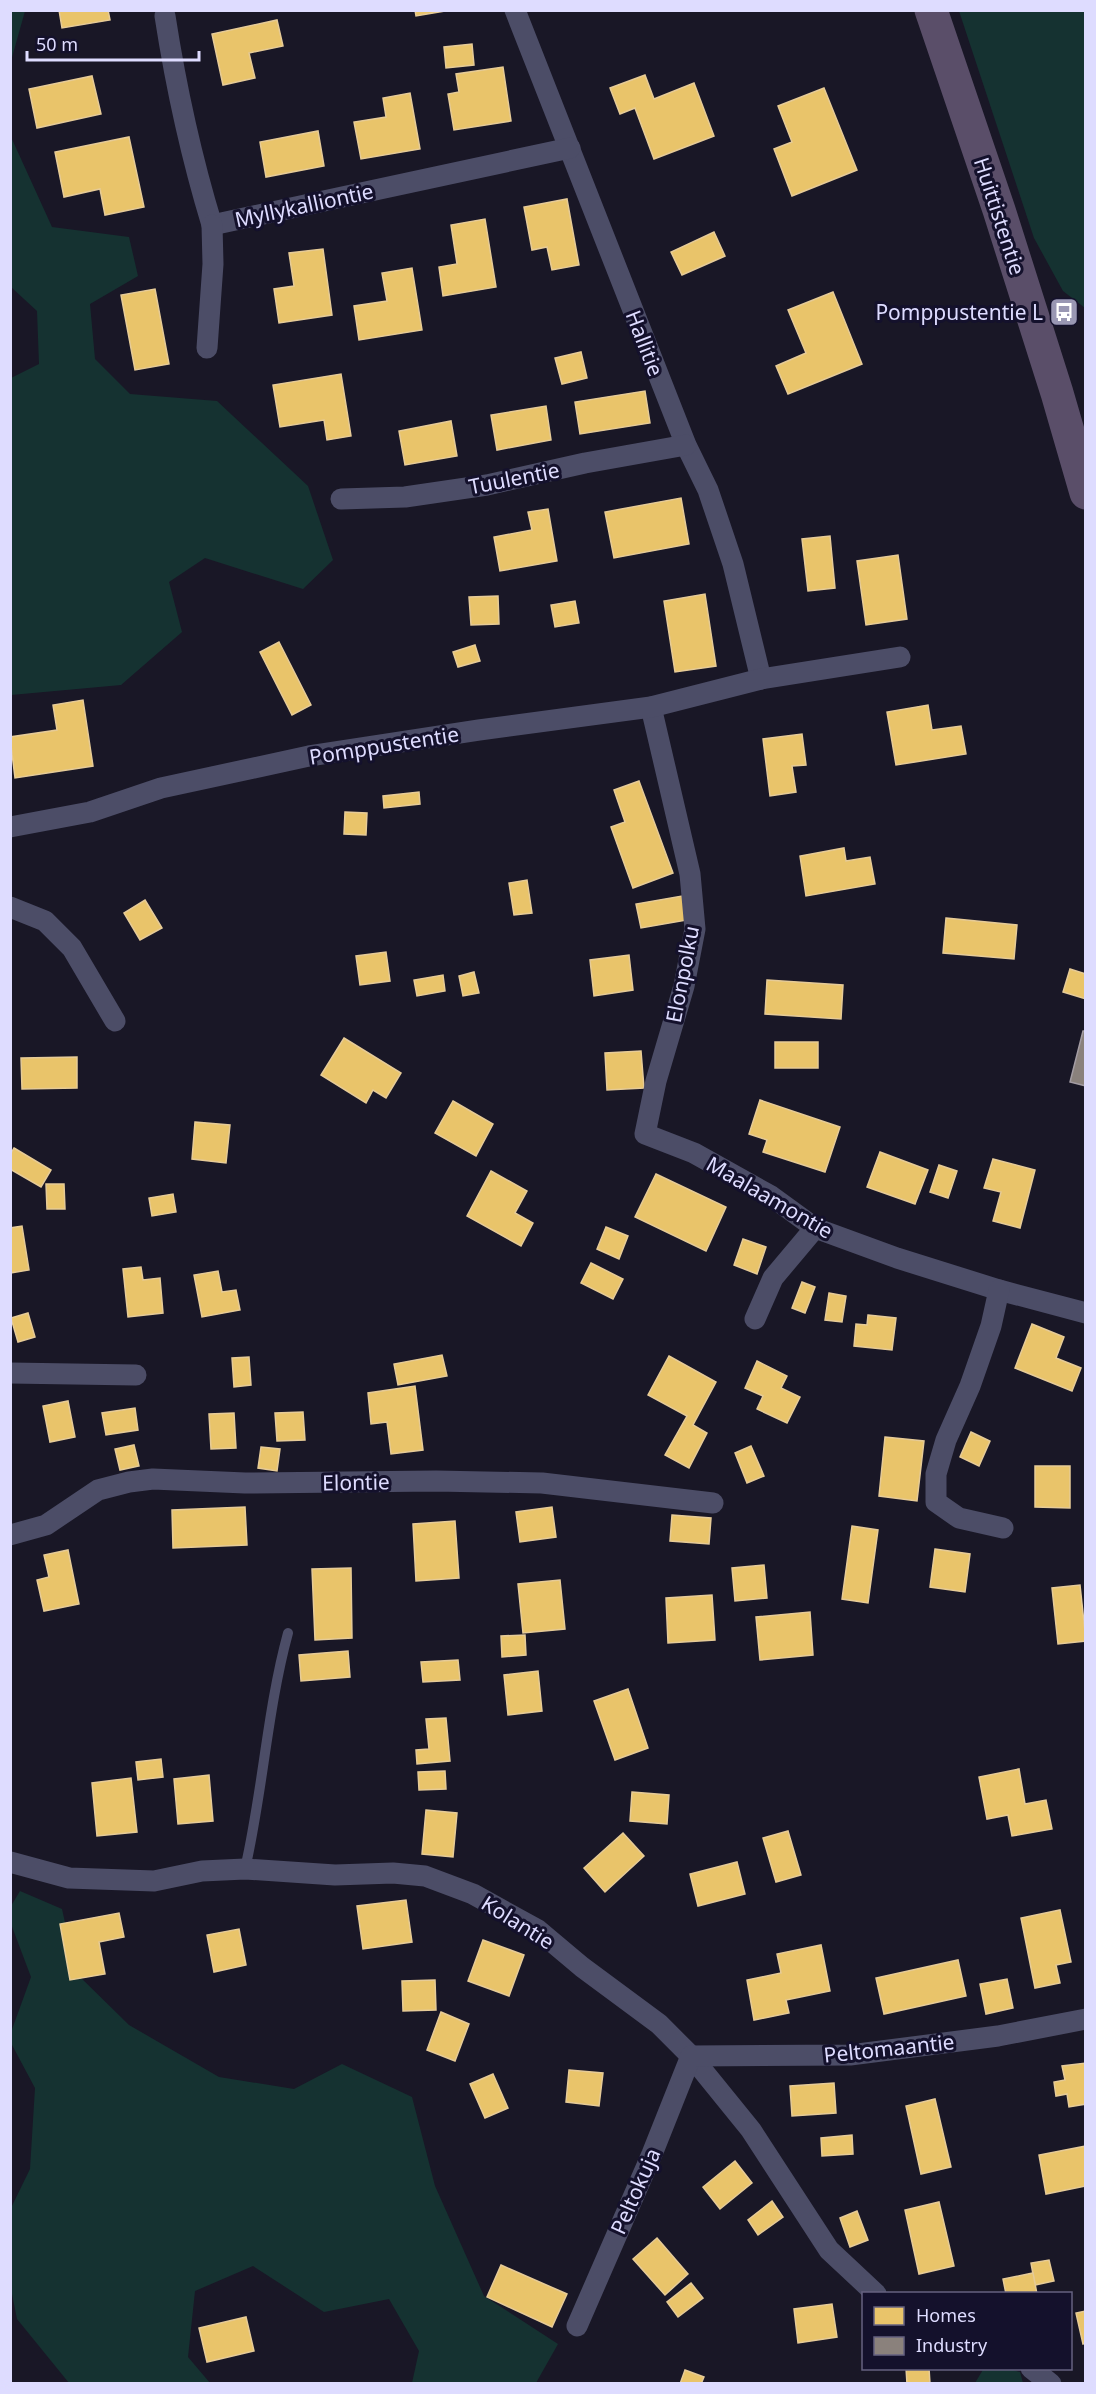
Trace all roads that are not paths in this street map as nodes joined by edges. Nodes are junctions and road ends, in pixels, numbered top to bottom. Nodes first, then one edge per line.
1 (515, 10) edge
2 (931, 10) edge
3 (165, 16) dead end
4 (570, 148) junction
5 (212, 225) junction
6 (207, 348) dead end
7 (686, 445) junction
8 (1086, 493) edge
9 (341, 499) dead end
10 (900, 657) dead end
11 (760, 679) junction
12 (651, 707) junction
13 (10, 827) edge
14 (10, 907) edge
15 (115, 1021) dead end
16 (645, 1134) joint
17 (816, 1228) junction
18 (999, 1290) junction
19 (1086, 1313) edge
20 (754, 1319) dead end
21 (10, 1372) edge
22 (136, 1375) dead end
23 (713, 1503) dead end
24 (1003, 1528) dead end
25 (10, 1535) edge
26 (288, 1633) dead end
27 (10, 1862) edge
28 (245, 1869) junction
29 (1086, 2019) edge
30 (691, 2056) junction
31 (874, 2292) edge
32 (577, 2326) dead end
33 (1034, 2370) edge
34 (1051, 2384) edge

1 - 4 street, Hallitie
2 - 8 highway, Huittistentie
3 - 5 street, Myllykalliontie
4 - 5 street, Myllykalliontie
4 - 7 street, Hallitie
5 - 6 street
7 - 9 street, Tuulentie
7 - 11 street, Hallitie
10 - 11 street, Pomppustentie
11 - 12 street, Pomppustentie
12 - 13 street, Pomppustentie
12 - 16 street, Elonpolku
14 - 15 street
16 - 17 street, Maalaamontie
17 - 18 street, Maalaamontie
17 - 20 street
18 - 19 street, Maalaamontie
18 - 24 street
21 - 22 street
23 - 25 street, Elontie
26 - 28 lane
27 - 28 street, Kolantie
28 - 30 street, Kolantie
29 - 30 street, Peltomaantie
30 - 31 street, Kolantie
30 - 32 street, Peltokuja
33 - 34 street

